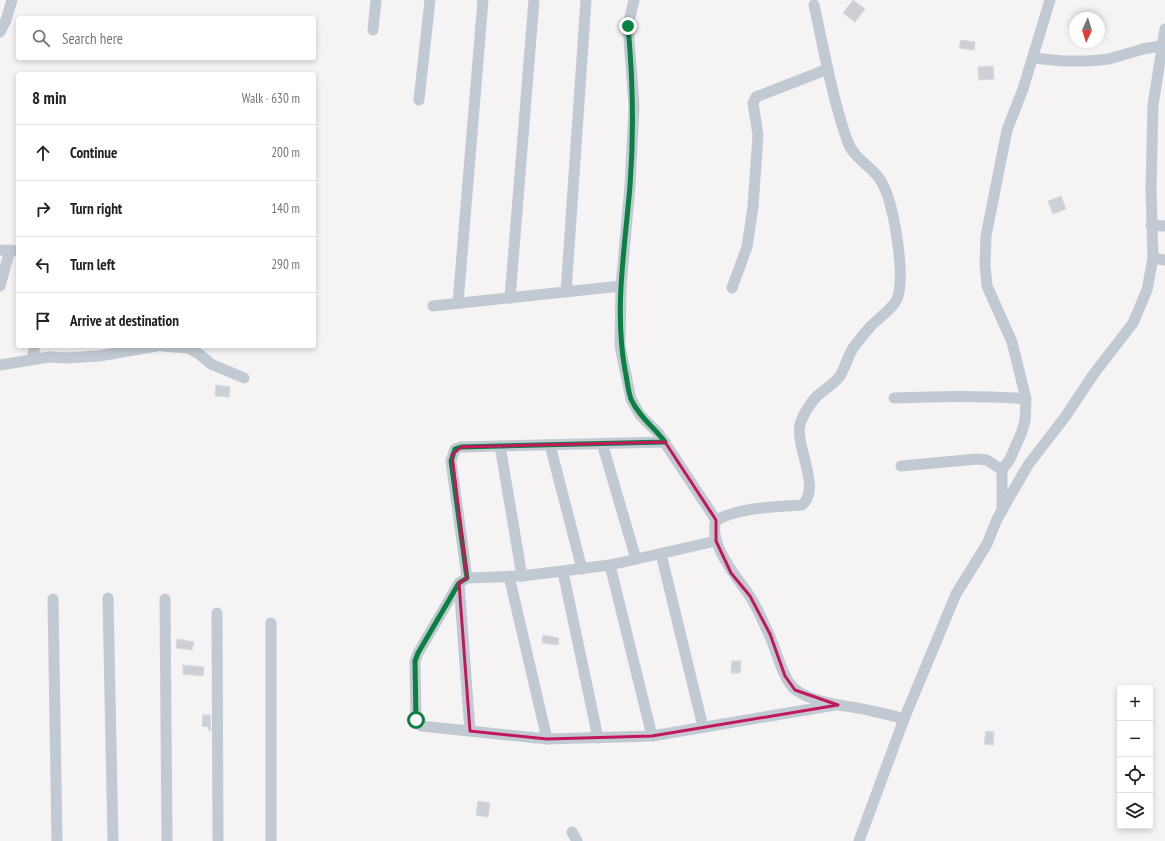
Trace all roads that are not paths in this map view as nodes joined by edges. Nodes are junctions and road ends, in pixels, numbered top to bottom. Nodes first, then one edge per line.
1 (12, 0) edge
2 (376, 0) edge
3 (430, 0) edge
4 (483, 0) edge
5 (534, 0) edge
6 (586, 0) edge
7 (634, 0) edge
8 (1050, 0) edge
9 (814, 5) dead end
10 (1165, 28) edge
11 (373, 30) dead end
12 (0, 32) edge
13 (1161, 46) junction
14 (1033, 58) junction
15 (1162, 63) edge
16 (828, 69) junction
17 (419, 100) dead end
18 (1151, 225) junction
19 (1165, 226) edge
20 (9, 250) edge
21 (1153, 258) junction
22 (1165, 260) edge
23 (0, 286) edge
24 (620, 286) junction
25 (732, 288) dead end
26 (566, 292) junction
27 (510, 298) junction
28 (458, 303) junction
29 (434, 306) dead end
30 (35, 348) edge
31 (145, 348) edge
32 (188, 348) edge
33 (32, 359) junction
34 (0, 365) edge
35 (244, 378) dead end
36 (894, 398) dead end
37 (1026, 399) junction
38 (665, 442) junction
39 (602, 443) junction
40 (550, 445) junction
41 (500, 446) junction
42 (901, 466) dead end
43 (1002, 470) junction
44 (1002, 512) junction
45 (716, 520) junction
46 (716, 540) junction
47 (660, 554) junction
48 (636, 559) junction
49 (610, 565) junction
50 (582, 569) junction
51 (563, 572) junction
52 (509, 576) junction
53 (522, 576) junction
54 (463, 580) junction
55 (108, 598) dead end
56 (53, 599) dead end
57 (165, 599) dead end
58 (217, 613) dead end
59 (271, 623) dead end
60 (838, 705) junction
61 (904, 719) junction
62 (703, 727) junction
63 (470, 731) junction
64 (652, 736) junction
65 (598, 738) junction
66 (547, 739) junction
67 (58, 841) edge
68 (113, 841) edge
69 (167, 841) edge
70 (218, 841) edge
71 (271, 841) edge
72 (859, 841) edge

1 - 12 street
2 - 11 street
3 - 17 street
4 - 28 street
5 - 27 street
6 - 26 street
7 - 24 street
8 - 14 street
9 - 16 street
10 - 13 street
13 - 14 street
13 - 15 street
14 - 37 street
15 - 18 street
16 - 25 street
16 - 45 street
18 - 19 street
18 - 21 street
20 - 23 street
21 - 22 street
21 - 44 street
24 - 26 street
24 - 38 street
26 - 27 street
27 - 28 street
28 - 29 street
30 - 33 street
31 - 33 street
32 - 35 street
33 - 34 street
36 - 37 street
37 - 43 street
38 - 39 street
38 - 45 street
39 - 40 street
39 - 48 street
40 - 41 street
40 - 50 street
41 - 53 street
41 - 54 street
42 - 43 street
43 - 44 street
44 - 61 street
45 - 46 street
46 - 47 street
46 - 60 street
47 - 48 street
47 - 62 street
48 - 49 street
49 - 50 street
49 - 64 street
50 - 51 street
51 - 53 street
51 - 65 street
52 - 53 street
52 - 54 street
52 - 66 street
54 - 63 street
54 - 63 street
55 - 68 street
56 - 67 street
57 - 69 street
58 - 70 street
59 - 71 street
60 - 61 street
60 - 62 street
61 - 72 street
62 - 64 street
63 - 66 street
64 - 65 street
65 - 66 street

